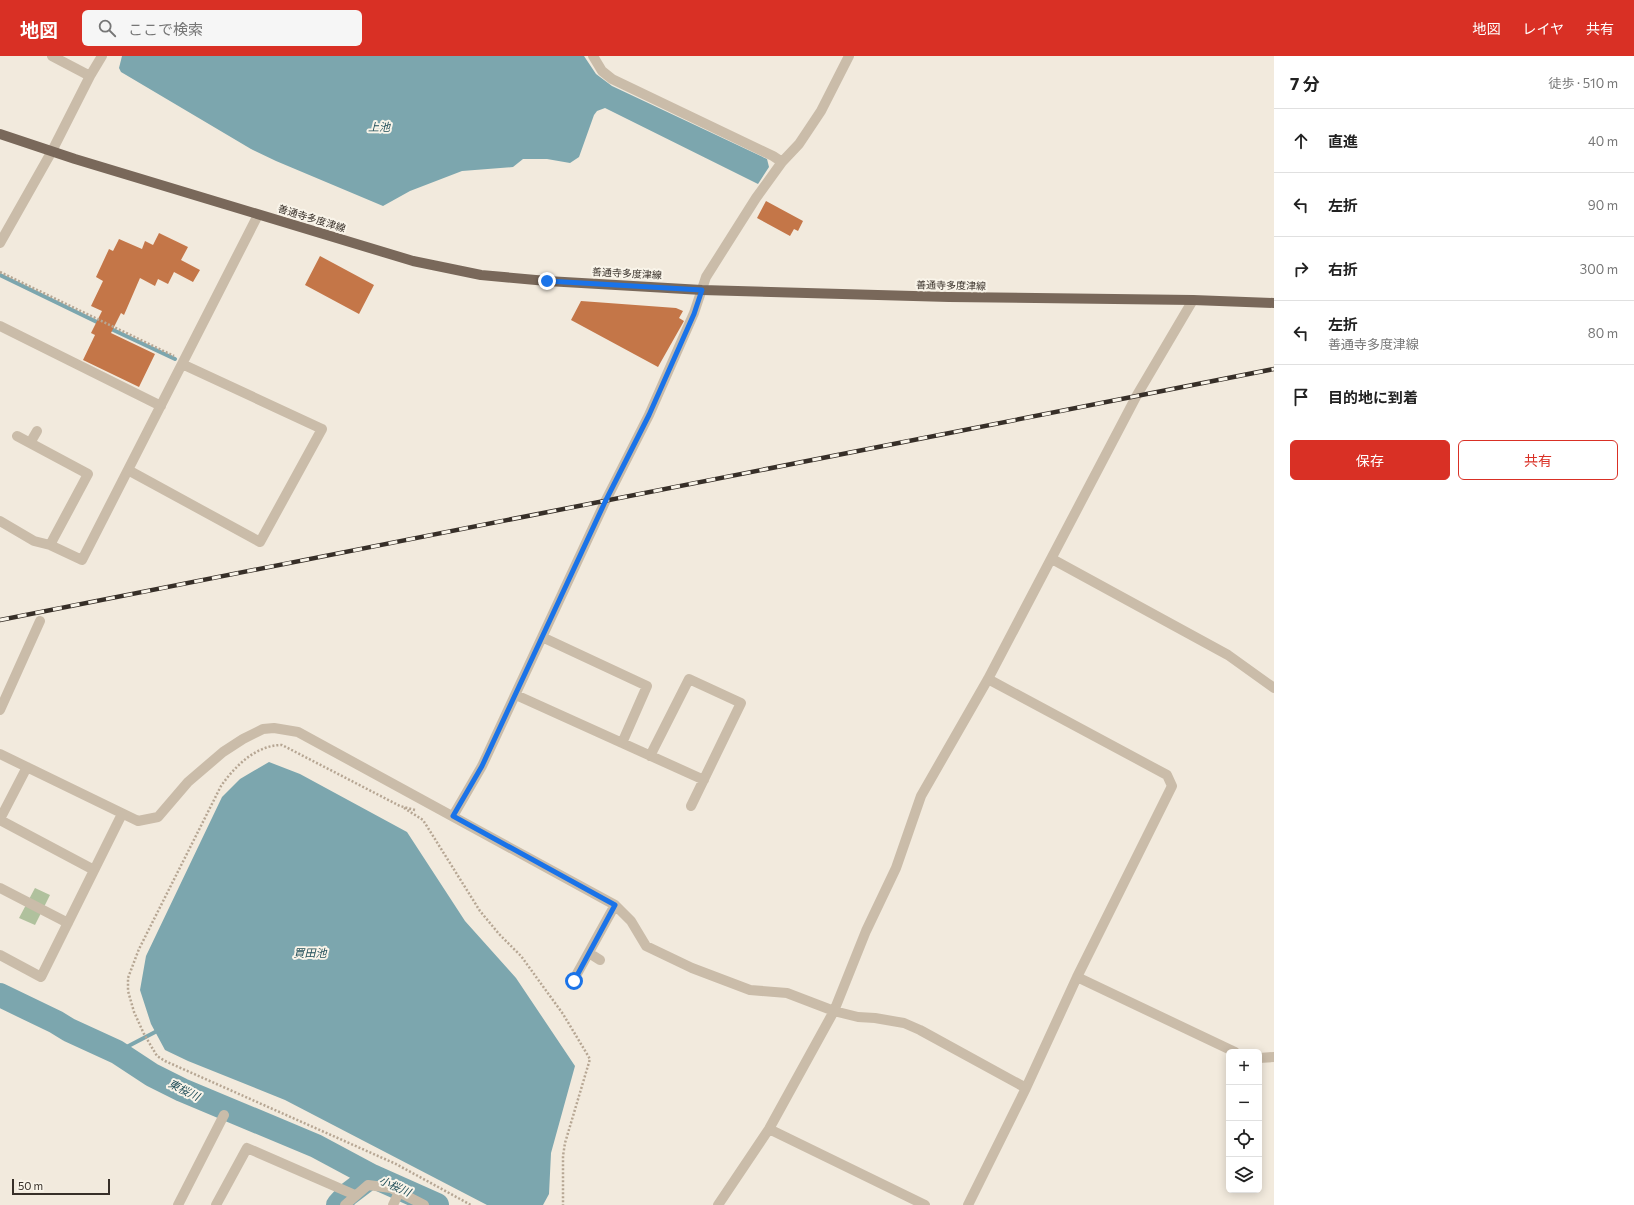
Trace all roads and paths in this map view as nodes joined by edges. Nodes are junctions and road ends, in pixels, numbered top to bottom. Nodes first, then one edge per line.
1 (52, 56) edge
2 (102, 56) edge
3 (593, 56) edge
4 (849, 56) edge
5 (90, 76) junction
6 (0, 134) edge
7 (52, 151) junction
8 (782, 162) junction
9 (258, 214) junction
10 (0, 243) edge
11 (0, 272) edge
12 (702, 290) junction
13 (1193, 300) junction
14 (1273, 302) edge
15 (0, 326) edge
16 (183, 363) junction
17 (161, 406) junction
18 (37, 432) dead end
19 (17, 436) dead end
20 (30, 443) junction
21 (128, 470) junction
22 (0, 521) edge
23 (50, 546) junction
24 (1052, 559) junction
25 (40, 621) dead end
26 (542, 637) junction
27 (988, 679) junction
28 (1274, 688) edge
29 (516, 695) junction
30 (0, 710) edge
31 (622, 743) junction
32 (0, 754) edge
33 (650, 756) junction
34 (27, 767) junction
35 (704, 780) junction
36 (400, 806) junction
37 (691, 806) dead end
38 (416, 810) dead end
39 (122, 814) junction
40 (453, 816) junction
41 (0, 819) edge
42 (94, 870) junction
43 (0, 888) edge
44 (615, 905) junction
45 (68, 923) junction
46 (589, 953) junction
47 (0, 955) edge
48 (600, 960) dead end
49 (1077, 977) junction
50 (574, 981) dead end
51 (834, 1011) junction
52 (1229, 1049) edge
53 (1274, 1057) edge
54 (1262, 1058) edge
55 (1026, 1088) junction
56 (224, 1115) dead end
57 (769, 1128) junction
58 (399, 1192) junction
59 (352, 1193) junction
60 (178, 1205) edge
61 (216, 1205) edge
62 (345, 1205) edge
63 (393, 1205) edge
64 (424, 1205) edge
65 (472, 1205) edge
66 (563, 1205) edge
67 (718, 1205) edge
68 (925, 1205) edge
69 (968, 1205) edge

1 - 5 street
2 - 5 street
3 - 8 street
4 - 8 street
5 - 7 street
6 - 7 main road, 善通寺多度津線
7 - 9 main road, 善通寺多度津線
7 - 10 street
8 - 12 street
9 - 12 main road, 善通寺多度津線
9 - 16 street
11 - 16 path
12 - 13 main road, 善通寺多度津線
12 - 26 street
13 - 14 main road, 善通寺多度津線
13 - 24 street
15 - 17 street
16 - 17 street
16 - 21 street
17 - 21 street
18 - 20 street
19 - 20 street
20 - 23 street
21 - 23 street
22 - 23 street
24 - 27 street
24 - 28 street
25 - 30 street
26 - 29 street
26 - 31 street
27 - 49 street
27 - 51 street
29 - 31 street
29 - 40 street
31 - 33 street
32 - 34 street
33 - 35 street
33 - 35 street
34 - 39 street
34 - 41 street
35 - 37 street
36 - 38 path
36 - 65 path
36 - 66 path
39 - 40 street
39 - 42 street
40 - 44 street
41 - 42 street
42 - 45 street
43 - 45 street
44 - 46 street
44 - 51 street
45 - 47 street
46 - 48 street
46 - 50 street
49 - 52 street
49 - 55 street
51 - 55 street
51 - 57 street
53 - 54 street
55 - 69 street
56 - 60 street
57 - 67 street
57 - 68 street
58 - 59 street
58 - 63 street
58 - 64 street
59 - 61 street
59 - 62 street

